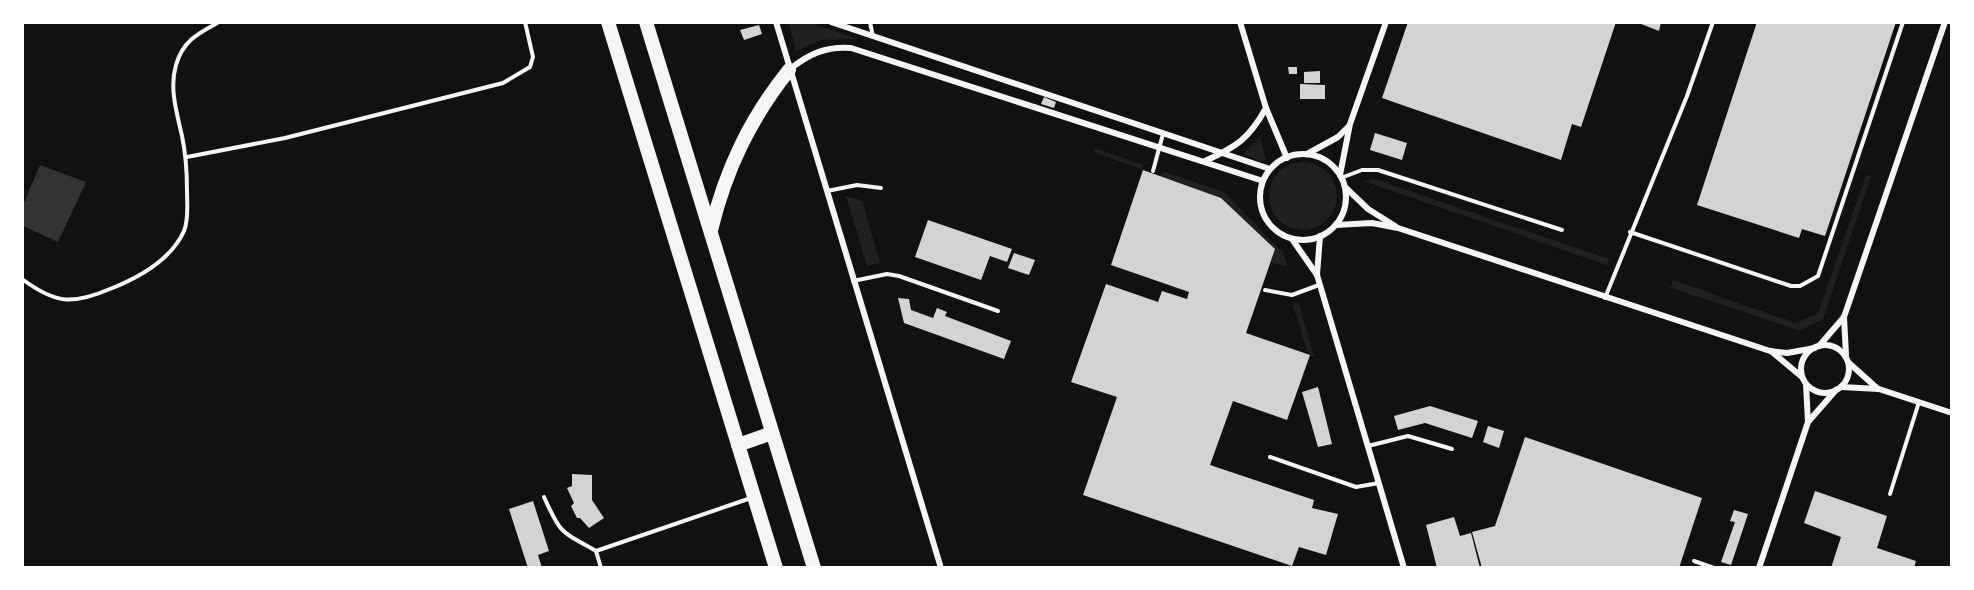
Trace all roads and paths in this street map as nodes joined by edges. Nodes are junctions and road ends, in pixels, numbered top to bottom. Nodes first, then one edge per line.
1 (219, 22) edge
2 (525, 22) edge
3 (608, 22) edge
4 (645, 22) edge
5 (776, 22) edge
6 (831, 22) edge
7 (870, 22) edge
8 (1240, 22) edge
9 (1386, 22) edge
10 (1713, 22) edge
11 (1903, 22) edge
12 (1945, 22) edge
13 (873, 38) junction
14 (789, 70) junction
15 (1266, 108) junction
16 (1350, 124) junction
17 (1163, 134) junction
18 (1160, 146) junction
19 (1222, 154) junction
20 (1306, 154) junction
21 (187, 157) junction
22 (1287, 158) junction
23 (1205, 161) junction
24 (1270, 169) junction
25 (1153, 171) dead end
26 (1340, 176) junction
27 (1263, 181) junction
28 (1345, 187) junction
29 (881, 188) dead end
30 (826, 191) junction
31 (1336, 225) junction
32 (1398, 228) junction
33 (1562, 230) dead end
34 (710, 232) junction
35 (1630, 232) junction
36 (1320, 236) junction
37 (1291, 238) junction
38 (1317, 275) junction
39 (22, 279) edge
40 (852, 281) junction
41 (1320, 284) junction
42 (1265, 290) dead end
43 (1605, 298) junction
44 (998, 311) dead end
45 (1844, 317) junction
46 (1817, 347) junction
47 (1770, 351) junction
48 (1848, 360) junction
49 (1805, 380) junction
50 (1838, 389) junction
51 (1879, 389) junction
52 (1919, 402) junction
53 (1952, 413) edge
54 (1808, 422) junction
55 (772, 433) junction
56 (738, 445) junction
57 (1368, 446) junction
58 (1452, 449) dead end
59 (1270, 457) dead end
60 (1379, 483) junction
61 (1890, 494) dead end
62 (544, 497) dead end
63 (754, 497) junction
64 (596, 551) junction
65 (1694, 561) dead end
66 (600, 567) edge
67 (776, 567) edge
68 (814, 567) edge
69 (941, 567) edge
70 (1404, 567) edge
71 (1714, 567) edge
72 (1759, 567) edge

1 - 21 lane
2 - 21 lane
3 - 56 highway
4 - 34 highway
5 - 14 street
6 - 13 street
7 - 13 lane
8 - 15 street
9 - 16 street
10 - 35 lane
11 - 35 lane
12 - 45 street
13 - 17 street
14 - 18 street
14 - 30 street
14 - 34 highway
15 - 19 street
15 - 22 street
16 - 20 street
16 - 26 street
17 - 18 lane
17 - 19 street
18 - 23 street
18 - 25 lane
19 - 23 street
19 - 24 street
20 - 22 street
20 - 26 street
21 - 39 lane
22 - 24 street
23 - 27 street
24 - 27 street
26 - 28 street
26 - 33 lane
27 - 37 street
28 - 31 street
28 - 32 street
29 - 30 lane
30 - 40 street
31 - 32 street
31 - 36 street
32 - 43 street
34 - 55 highway
35 - 43 lane
36 - 37 street
36 - 38 street
37 - 38 street
38 - 41 street
40 - 44 lane
40 - 69 street
41 - 42 lane
41 - 57 street
43 - 47 street
45 - 46 street
45 - 48 street
46 - 47 street
46 - 48 street
46 - 49 street
47 - 49 street
48 - 50 street
48 - 51 street
49 - 50 street
49 - 54 street
50 - 51 street
50 - 54 street
51 - 52 street
52 - 53 street
52 - 61 lane
54 - 72 street
55 - 56 highway
55 - 68 highway
56 - 63 highway
57 - 58 lane
57 - 60 street
59 - 60 lane
60 - 70 street
62 - 64 lane
63 - 64 lane
63 - 67 highway
64 - 66 lane
65 - 71 lane

